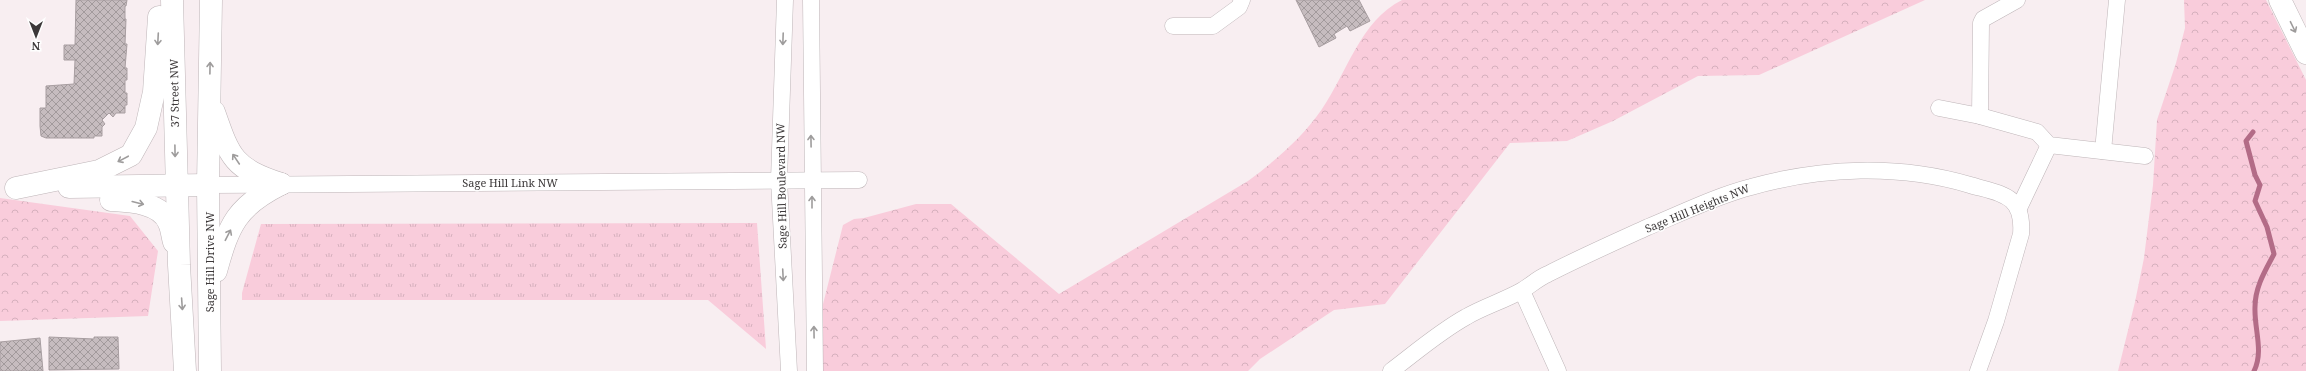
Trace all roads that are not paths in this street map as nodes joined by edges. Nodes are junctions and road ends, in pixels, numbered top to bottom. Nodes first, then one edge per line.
1 (160, 0) edge
2 (172, 0) edge
3 (207, 0) edge
4 (211, 0) edge
5 (785, 0) edge
6 (810, 0) edge
7 (1242, 0) edge
8 (2017, 0) edge
9 (2117, 0) edge
10 (2280, 0) edge
11 (1173, 26) dead end
12 (210, 38) junction
13 (2306, 53) edge
14 (210, 98) junction
15 (1939, 108) dead end
16 (1980, 116) junction
17 (2049, 145) junction
18 (2103, 151) junction
19 (2145, 156) dead end
20 (779, 180) junction
21 (812, 180) junction
22 (859, 180) dead end
23 (281, 184) junction
24 (208, 185) junction
25 (8, 186) edge
26 (176, 186) junction
27 (2019, 208) junction
28 (179, 265) junction
29 (1522, 291) junction
30 (209, 299) junction
31 (185, 371) edge
32 (210, 371) edge
33 (788, 371) edge
34 (815, 371) edge
35 (1391, 371) edge
36 (1558, 371) edge
37 (1978, 371) edge

1 -> 25 street
2 -> 26 street, 37 Street NW
3 - 12 street
4 - 12 street
5 -> 20 street, Sage Hill Boulevard NW
21 -> 6 street
7 - 11 street
8 - 16 street
9 - 18 street
10 -> 13 street
14 -> 12 street
23 -> 14 street
14 - 24 street
15 - 16 street
16 - 17 street
17 - 18 street
17 - 27 street
18 - 19 street
20 - 21 street, Sage Hill Link NW
20 - 23 street, Sage Hill Link NW
20 -> 33 street, Sage Hill Boulevard NW
21 - 22 street, Sage Hill Link NW
34 -> 21 street
23 - 24 street, Sage Hill Link NW
30 -> 23 street
24 - 26 street
24 - 30 street, Sage Hill Drive NW
25 - 26 street
25 -> 28 street
26 - 28 street
27 - 29 street, Sage Hill Heights NW
27 - 37 street
28 -> 31 street
29 - 35 street, Sage Hill Heights NW
29 - 36 street
30 - 32 street, Sage Hill Drive NW

